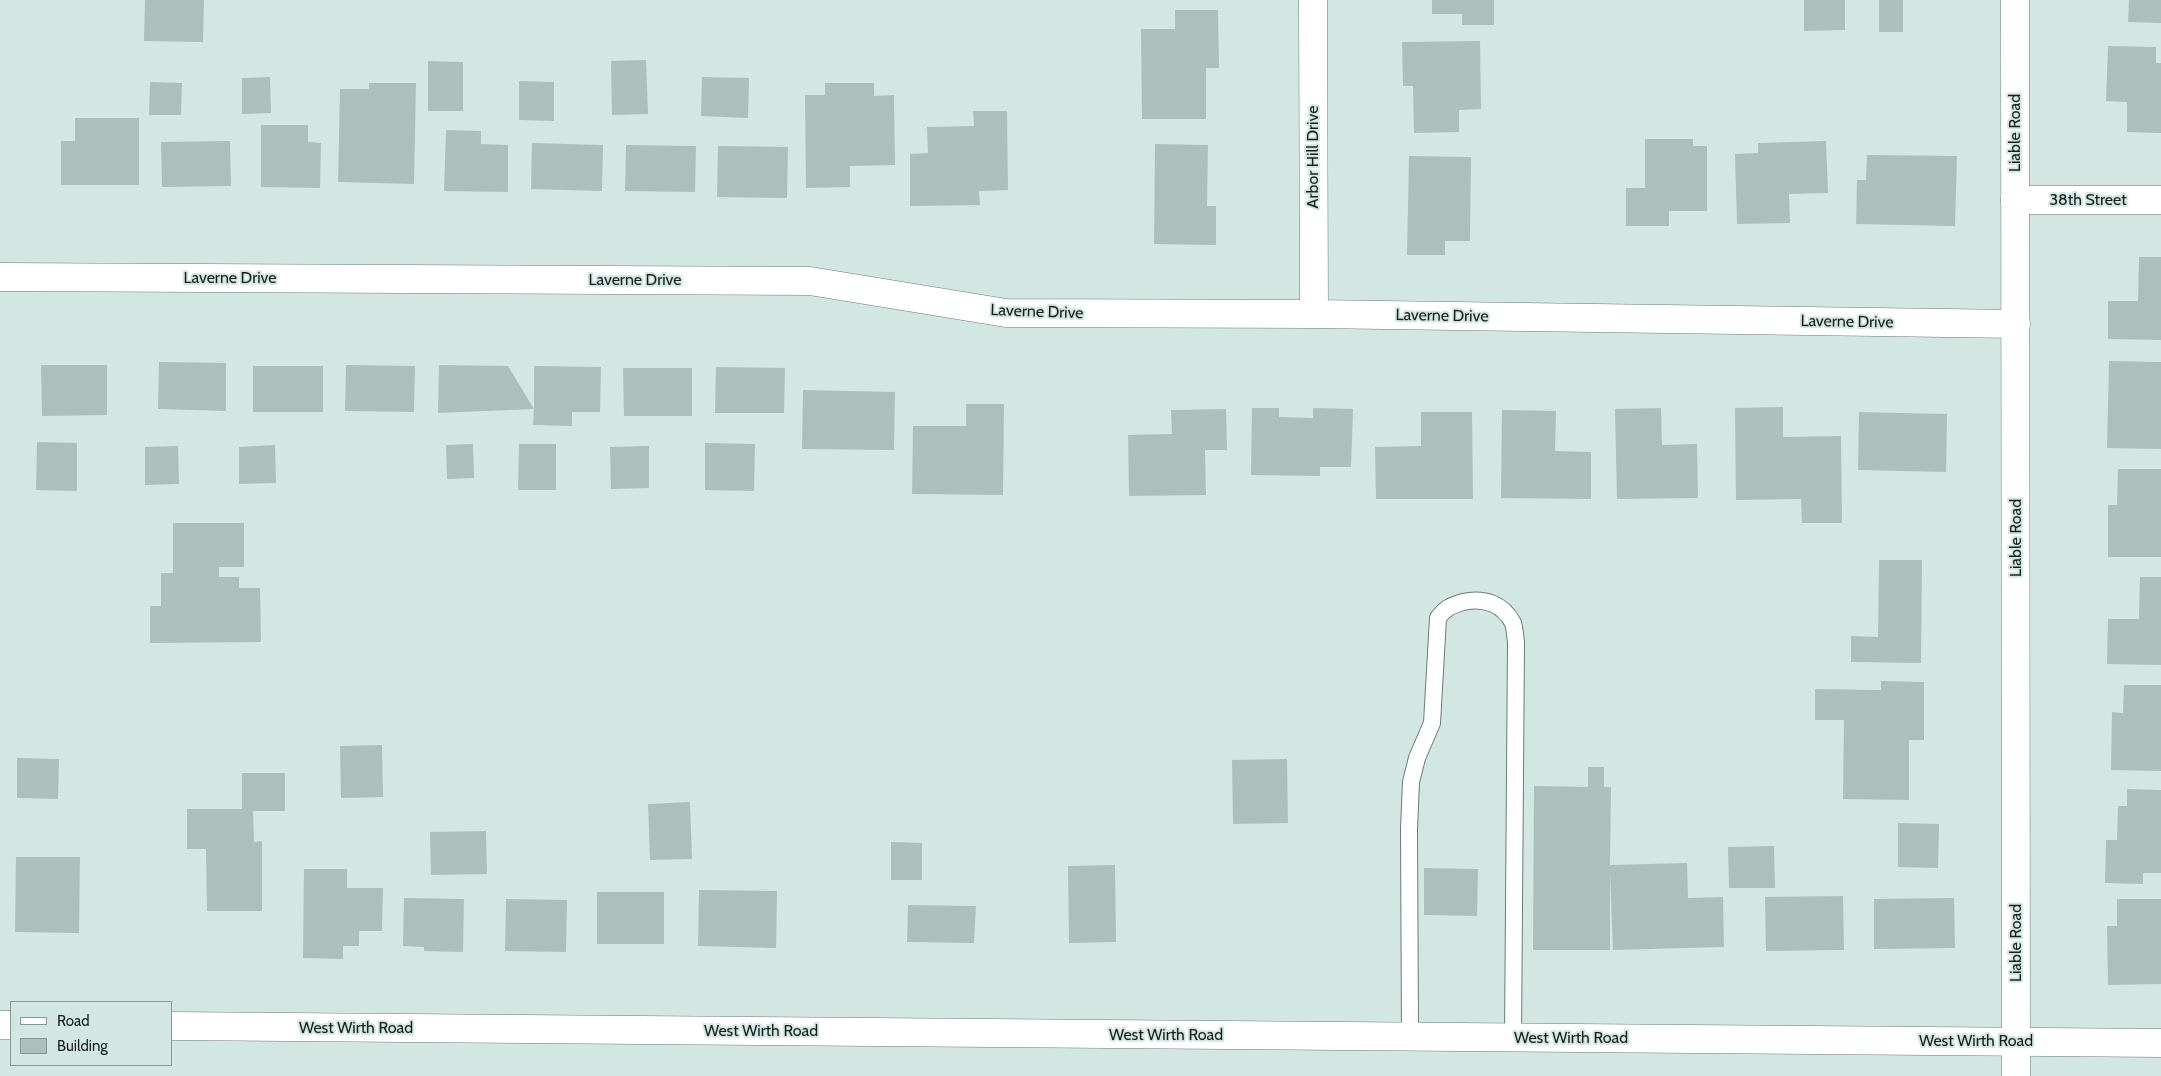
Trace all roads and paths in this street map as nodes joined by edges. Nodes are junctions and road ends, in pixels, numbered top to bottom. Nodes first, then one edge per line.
1 (1313, 0) edge
2 (2015, 0) edge
3 (2015, 200) junction
4 (2161, 200) edge
5 (0, 277) edge
6 (1314, 314) junction
7 (2016, 324) junction
8 (172, 1026) edge
9 (1410, 1036) junction
10 (1513, 1038) junction
11 (2016, 1042) junction
12 (2161, 1043) edge
13 (2016, 1076) edge

1 - 6 street, Arbor Hill Drive
2 - 3 street, Liable Road
3 - 4 street, 38th Street
3 - 7 street, Liable Road
5 - 6 street, Laverne Drive
6 - 7 street, Laverne Drive
7 - 11 street, Liable Road
8 - 9 street, West Wirth Road
9 - 10 street, West Wirth Road
9 - 10 lane
10 - 11 street, West Wirth Road
11 - 12 street, West Wirth Road
11 - 13 street, Liable Road

